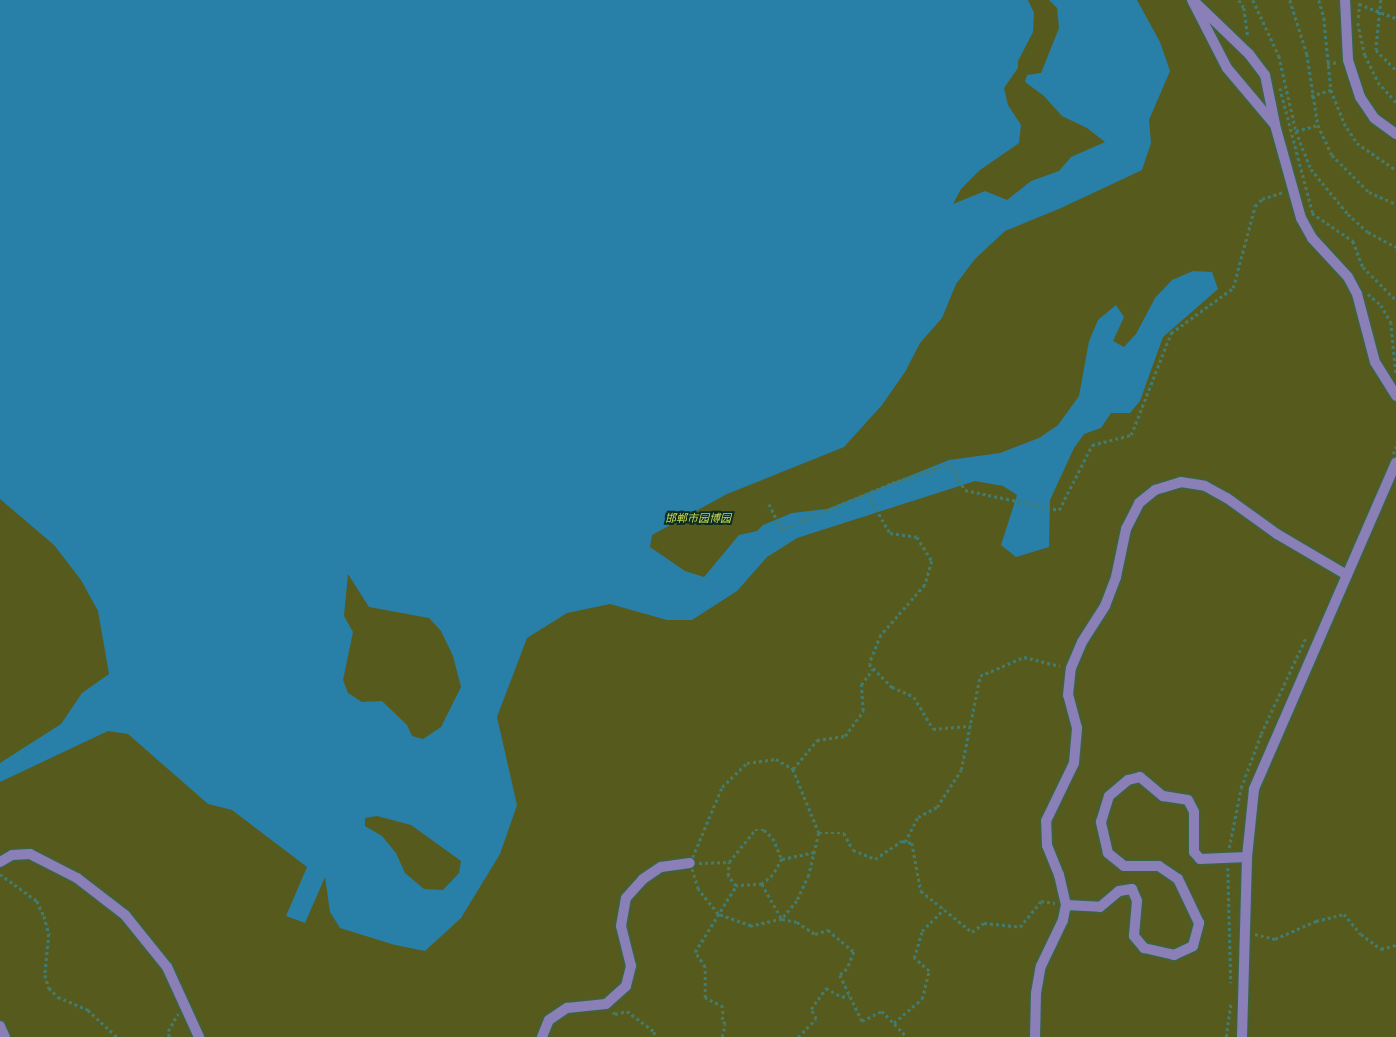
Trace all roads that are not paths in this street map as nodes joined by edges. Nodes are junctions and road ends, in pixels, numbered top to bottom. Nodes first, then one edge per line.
1 (1193, 0) edge
2 (1345, 0) edge
3 (1275, 125) junction
4 (1396, 134) edge
5 (1396, 396) edge
6 (1396, 463) edge
7 (1347, 575) junction
8 (1247, 857) junction
9 (0, 862) edge
10 (690, 863) road end
11 (1066, 905) junction
12 (0, 1026) edge
13 (5, 1037) edge
14 (199, 1037) edge
15 (542, 1037) edge
16 (1035, 1037) edge
17 (1242, 1037) edge

1 - 3 lane
1 - 3 lane
2 - 4 lane
3 - 5 lane
6 - 7 lane
7 - 8 lane
7 - 11 lane
8 - 11 lane
8 - 17 lane
9 - 14 lane
10 - 15 lane
11 - 16 lane
12 - 13 lane

